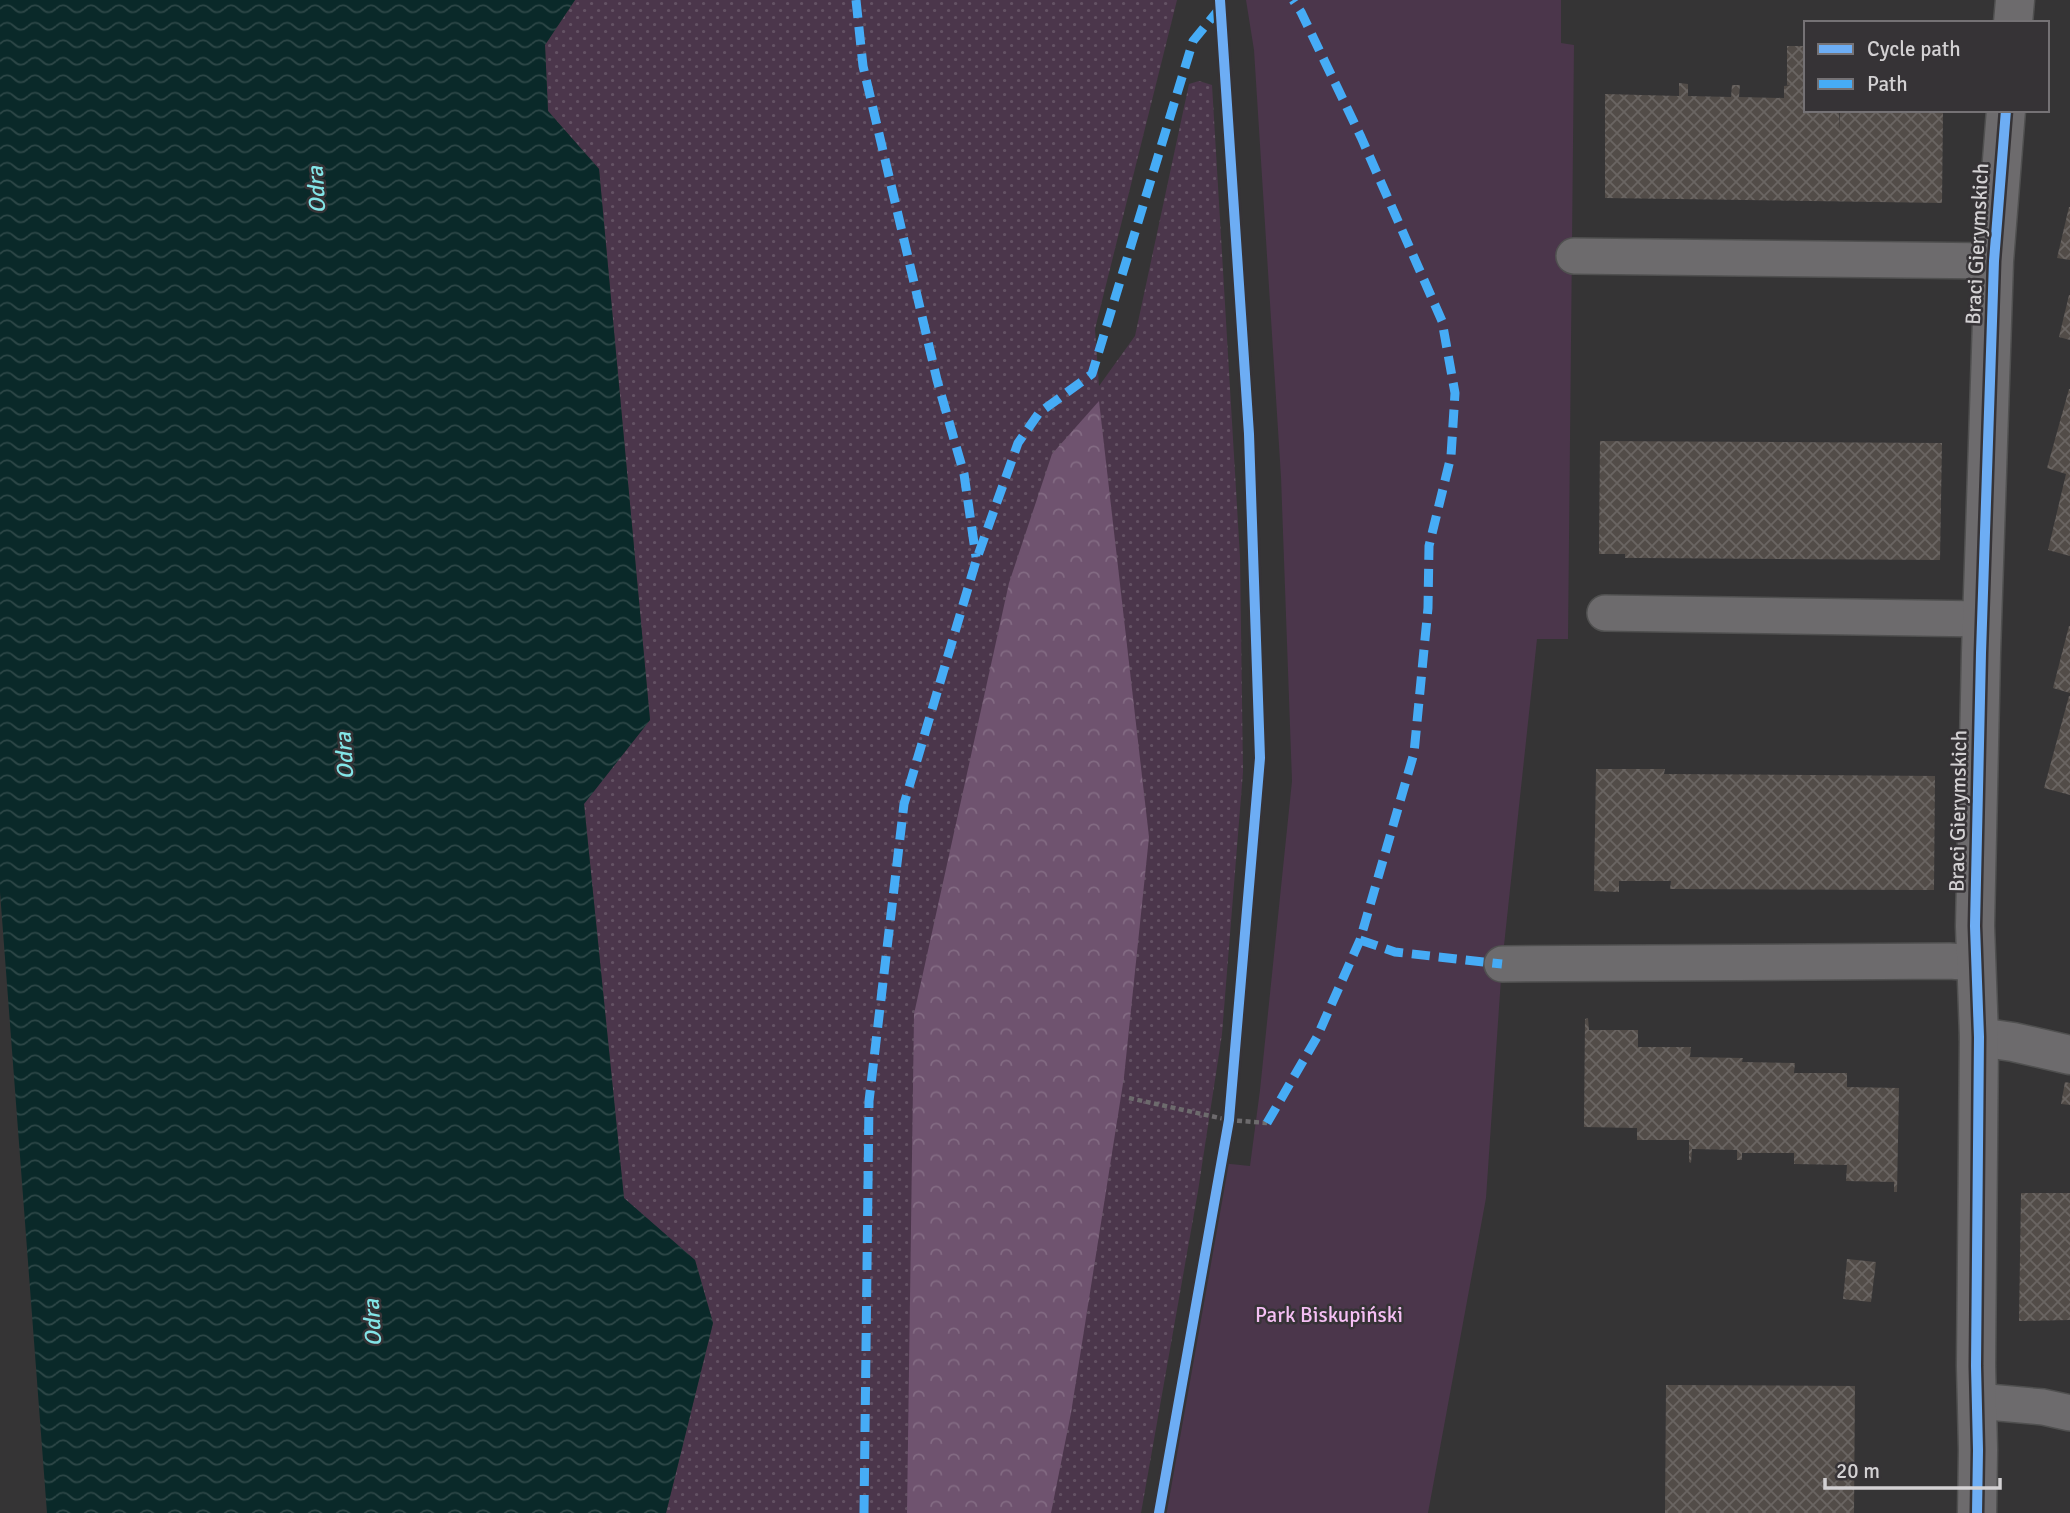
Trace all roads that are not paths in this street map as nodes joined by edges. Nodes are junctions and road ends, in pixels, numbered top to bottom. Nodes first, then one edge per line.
1 (2015, 0) edge
2 (2013, 21) edge
3 (2006, 112) edge
4 (1574, 256) dead end
5 (1994, 261) junction
6 (1605, 613) dead end
7 (1982, 620) junction
8 (1977, 963) junction
9 (1502, 964) dead end
10 (1979, 1037) junction
11 (2070, 1055) edge
12 (1977, 1401) junction
13 (2070, 1413) edge
14 (1977, 1513) edge

1 - 2 street
3 - 5 street, Braci Gierymskich
4 - 5 lane
5 - 7 street, Braci Gierymskich
6 - 7 lane
7 - 8 street, Braci Gierymskich
8 - 9 lane
8 - 10 street, Braci Gierymskich
10 - 11 street
10 - 12 street, Braci Gierymskich
12 - 13 lane
12 - 14 street, Braci Gierymskich

